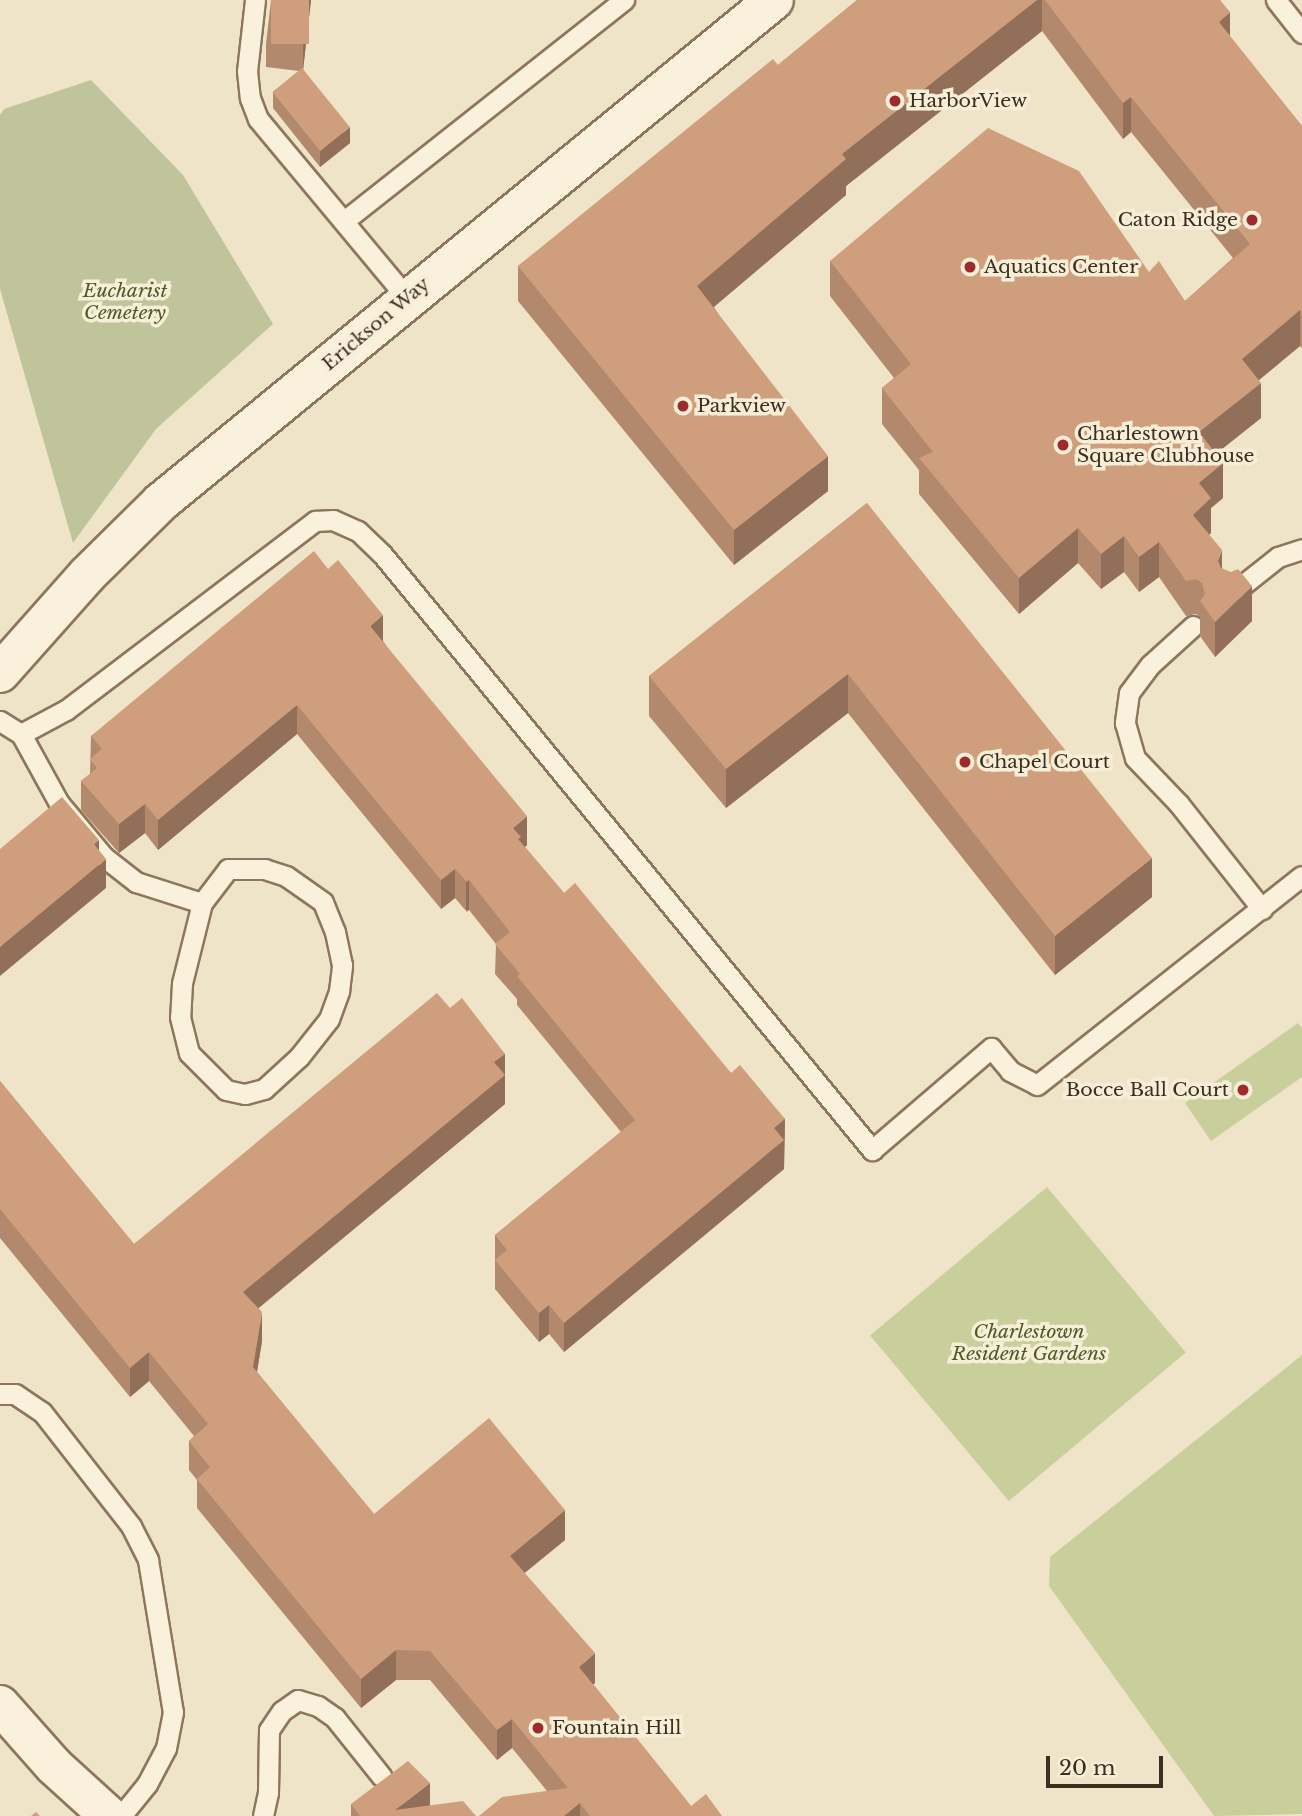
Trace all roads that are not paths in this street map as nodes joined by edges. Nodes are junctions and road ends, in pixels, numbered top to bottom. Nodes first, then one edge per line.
1 (255, 0) edge
2 (624, 0) edge
3 (774, 0) edge
4 (1276, 0) edge
5 (1302, 33) edge
6 (344, 221) junction
7 (407, 298) junction
8 (1302, 549) edge
9 (1230, 596) edge
10 (1193, 626) dead end
11 (0, 673) edge
12 (0, 721) edge
13 (20, 734) junction
14 (1302, 876) edge
15 (202, 904) junction
16 (1262, 909) junction
17 (0, 1394) edge
18 (0, 1705) edge
19 (382, 1777) edge
20 (109, 1816) edge
21 (121, 1816) edge
22 (263, 1816) edge

1 - 6 lane
2 - 6 lane
3 - 7 street, Erickson Way
4 - 5 lane
6 - 7 lane
7 - 11 street, Erickson Way
8 - 9 lane
10 - 16 lane
12 - 13 lane
13 - 15 lane
13 - 16 lane
14 - 16 lane
15 - 15 lane
17 - 21 lane
18 - 20 street
19 - 22 lane

